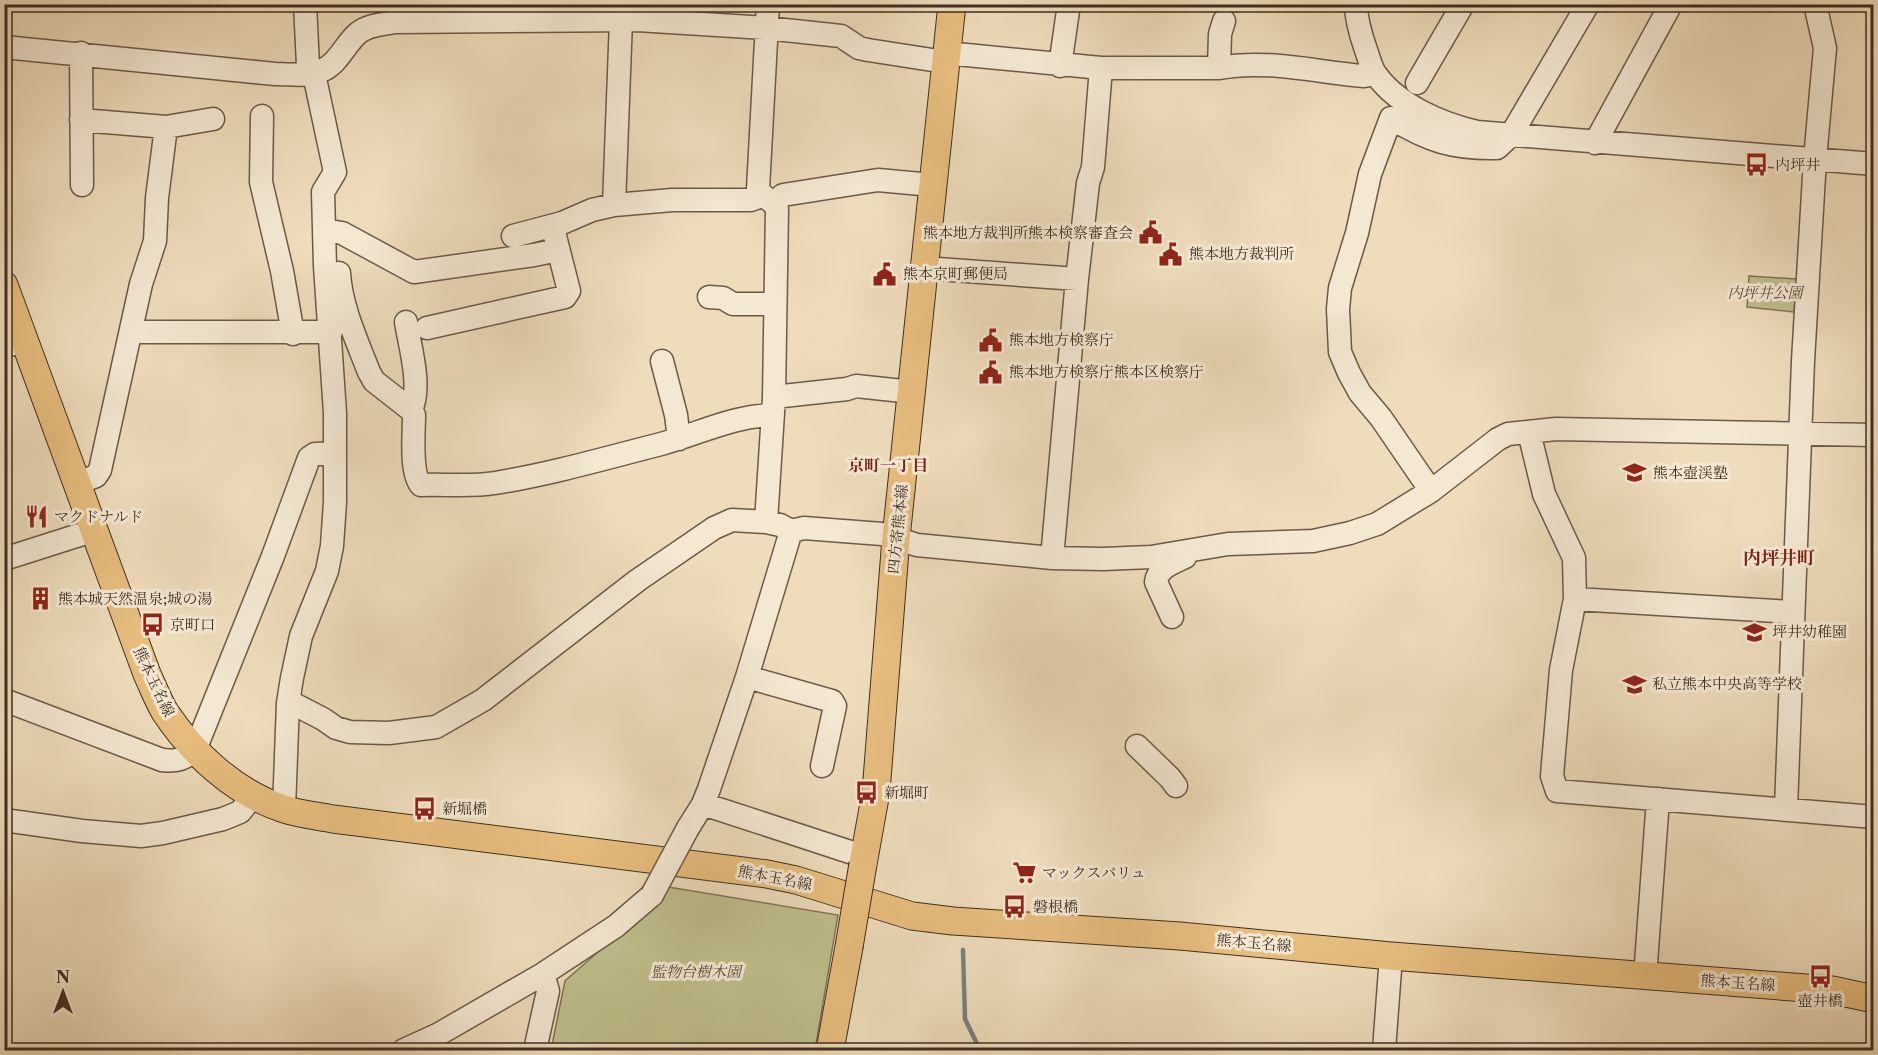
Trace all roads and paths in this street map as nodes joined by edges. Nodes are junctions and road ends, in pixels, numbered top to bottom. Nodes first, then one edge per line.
1 (306, 4) edge
2 (768, 4) edge
3 (952, 4) edge
4 (1069, 4) edge
5 (1356, 4) edge
6 (1463, 4) edge
7 (1588, 4) edge
8 (1671, 4) edge
9 (1815, 4) edge
10 (489, 12) edge
11 (425, 13) edge
12 (632, 15) edge
13 (1224, 21) dead end
14 (766, 28) junction
15 (4, 47) edge
16 (81, 53) junction
17 (946, 57) junction
18 (1060, 66) junction
19 (1101, 68) junction
20 (1219, 68) junction
21 (314, 74) junction
22 (1375, 74) junction
23 (1417, 83) dead end
24 (262, 116) dead end
25 (213, 119) dead end
26 (81, 120) junction
27 (166, 127) junction
28 (1511, 135) junction
29 (1595, 142) junction
30 (1815, 159) junction
31 (1874, 164) edge
32 (335, 172) junction
33 (82, 185) dead end
34 (932, 185) junction
35 (768, 200) junction
36 (614, 205) junction
37 (552, 226) junction
38 (336, 232) junction
39 (513, 236) dead end
40 (558, 250) junction
41 (924, 268) junction
42 (1077, 279) junction
43 (4, 285) edge
44 (709, 297) dead end
45 (775, 304) junction
46 (131, 332) junction
47 (331, 332) junction
48 (293, 334) junction
49 (15, 344) edge
50 (662, 361) dead end
51 (912, 392) junction
52 (773, 406) junction
53 (411, 410) junction
54 (1529, 432) junction
55 (1800, 433) junction
56 (1874, 435) edge
57 (679, 439) junction
58 (334, 453) junction
59 (78, 483) junction
60 (1431, 491) junction
61 (766, 522) junction
62 (95, 530) junction
63 (790, 531) junction
64 (896, 538) junction
65 (1185, 550) junction
66 (1052, 558) junction
67 (4, 559) edge
68 (334, 587) dead end
69 (1575, 599) junction
70 (1792, 612) junction
71 (1172, 617) dead end
72 (300, 645) junction
73 (747, 676) junction
74 (4, 700) edge
75 (288, 703) junction
76 (1137, 746) dead end
77 (195, 750) junction
78 (822, 766) dead end
79 (1176, 786) dead end
80 (254, 795) junction
81 (1658, 799) junction
82 (704, 804) junction
83 (1786, 808) junction
84 (284, 809) junction
85 (1874, 817) edge
86 (4, 820) edge
87 (864, 859) junction
88 (1391, 956) junction
89 (543, 974) junction
90 (1645, 976) junction
91 (1874, 999) edge
92 (404, 1050) edge
93 (535, 1050) edge
94 (830, 1050) edge
95 (1384, 1050) edge

1 - 21 street
2 - 14 street
3 - 17 main road, 四方寄熊本線
4 - 18 street
5 - 22 street
6 - 23 street
7 - 28 street
8 - 29 street
9 - 30 street
10 - 11 street
10 - 12 street
11 - 21 street
12 - 14 street
12 - 36 street
13 - 20 street
14 - 17 street
14 - 35 street
15 - 16 street
16 - 21 street
16 - 26 street
17 - 18 street
17 - 34 main road, 四方寄熊本線
18 - 19 street
19 - 20 street
19 - 42 street
20 - 22 street
21 - 32 street
22 - 28 street
24 - 48 street
25 - 27 street
26 - 27 street
26 - 33 street
27 - 46 street
28 - 29 street
28 - 60 street
29 - 30 street
30 - 31 street
30 - 55 street
32 - 38 street
32 - 47 street
34 - 35 street
34 - 41 main road, 四方寄熊本線
35 - 36 street
35 - 45 street
36 - 37 street
37 - 39 street
37 - 40 street
38 - 40 street
38 - 53 street
40 - 53 street
41 - 42 street
41 - 51 main road, 四方寄熊本線
42 - 66 street
43 - 49 main road, 熊本玉名線
44 - 45 street
45 - 52 street
46 - 48 street
46 - 59 street
47 - 48 street
47 - 58 street
49 - 59 main road, 熊本玉名線
50 - 57 street
51 - 52 street
51 - 64 main road, 四方寄熊本線
52 - 57 street
52 - 61 street
53 - 57 street
54 - 55 street
54 - 60 street
54 - 69 street
55 - 56 street
55 - 70 street
58 - 72 street
58 - 77 street
59 - 62 main road, 熊本玉名線
60 - 65 street
61 - 63 street
61 - 75 street
62 - 67 street
62 - 77 main road, 熊本玉名線
63 - 64 street
63 - 73 street
64 - 66 street
64 - 87 main road, 四方寄熊本線
65 - 66 street
65 - 71 street
68 - 72 street
69 - 70 street
69 - 81 street
70 - 83 street
72 - 75 street
73 - 78 street
73 - 82 street
74 - 77 street
75 - 84 street
76 - 79 street
77 - 80 main road, 熊本玉名線
80 - 84 main road, 熊本玉名線
80 - 86 street
81 - 83 street
81 - 90 street
82 - 87 street
82 - 89 street, bridge
83 - 85 street
84 - 88 main road, 熊本玉名線
87 - 94 main road, 四方寄熊本線, bridge
88 - 90 main road, 熊本玉名線
88 - 95 street
89 - 92 street
89 - 93 street
90 - 91 main road, 熊本玉名線

